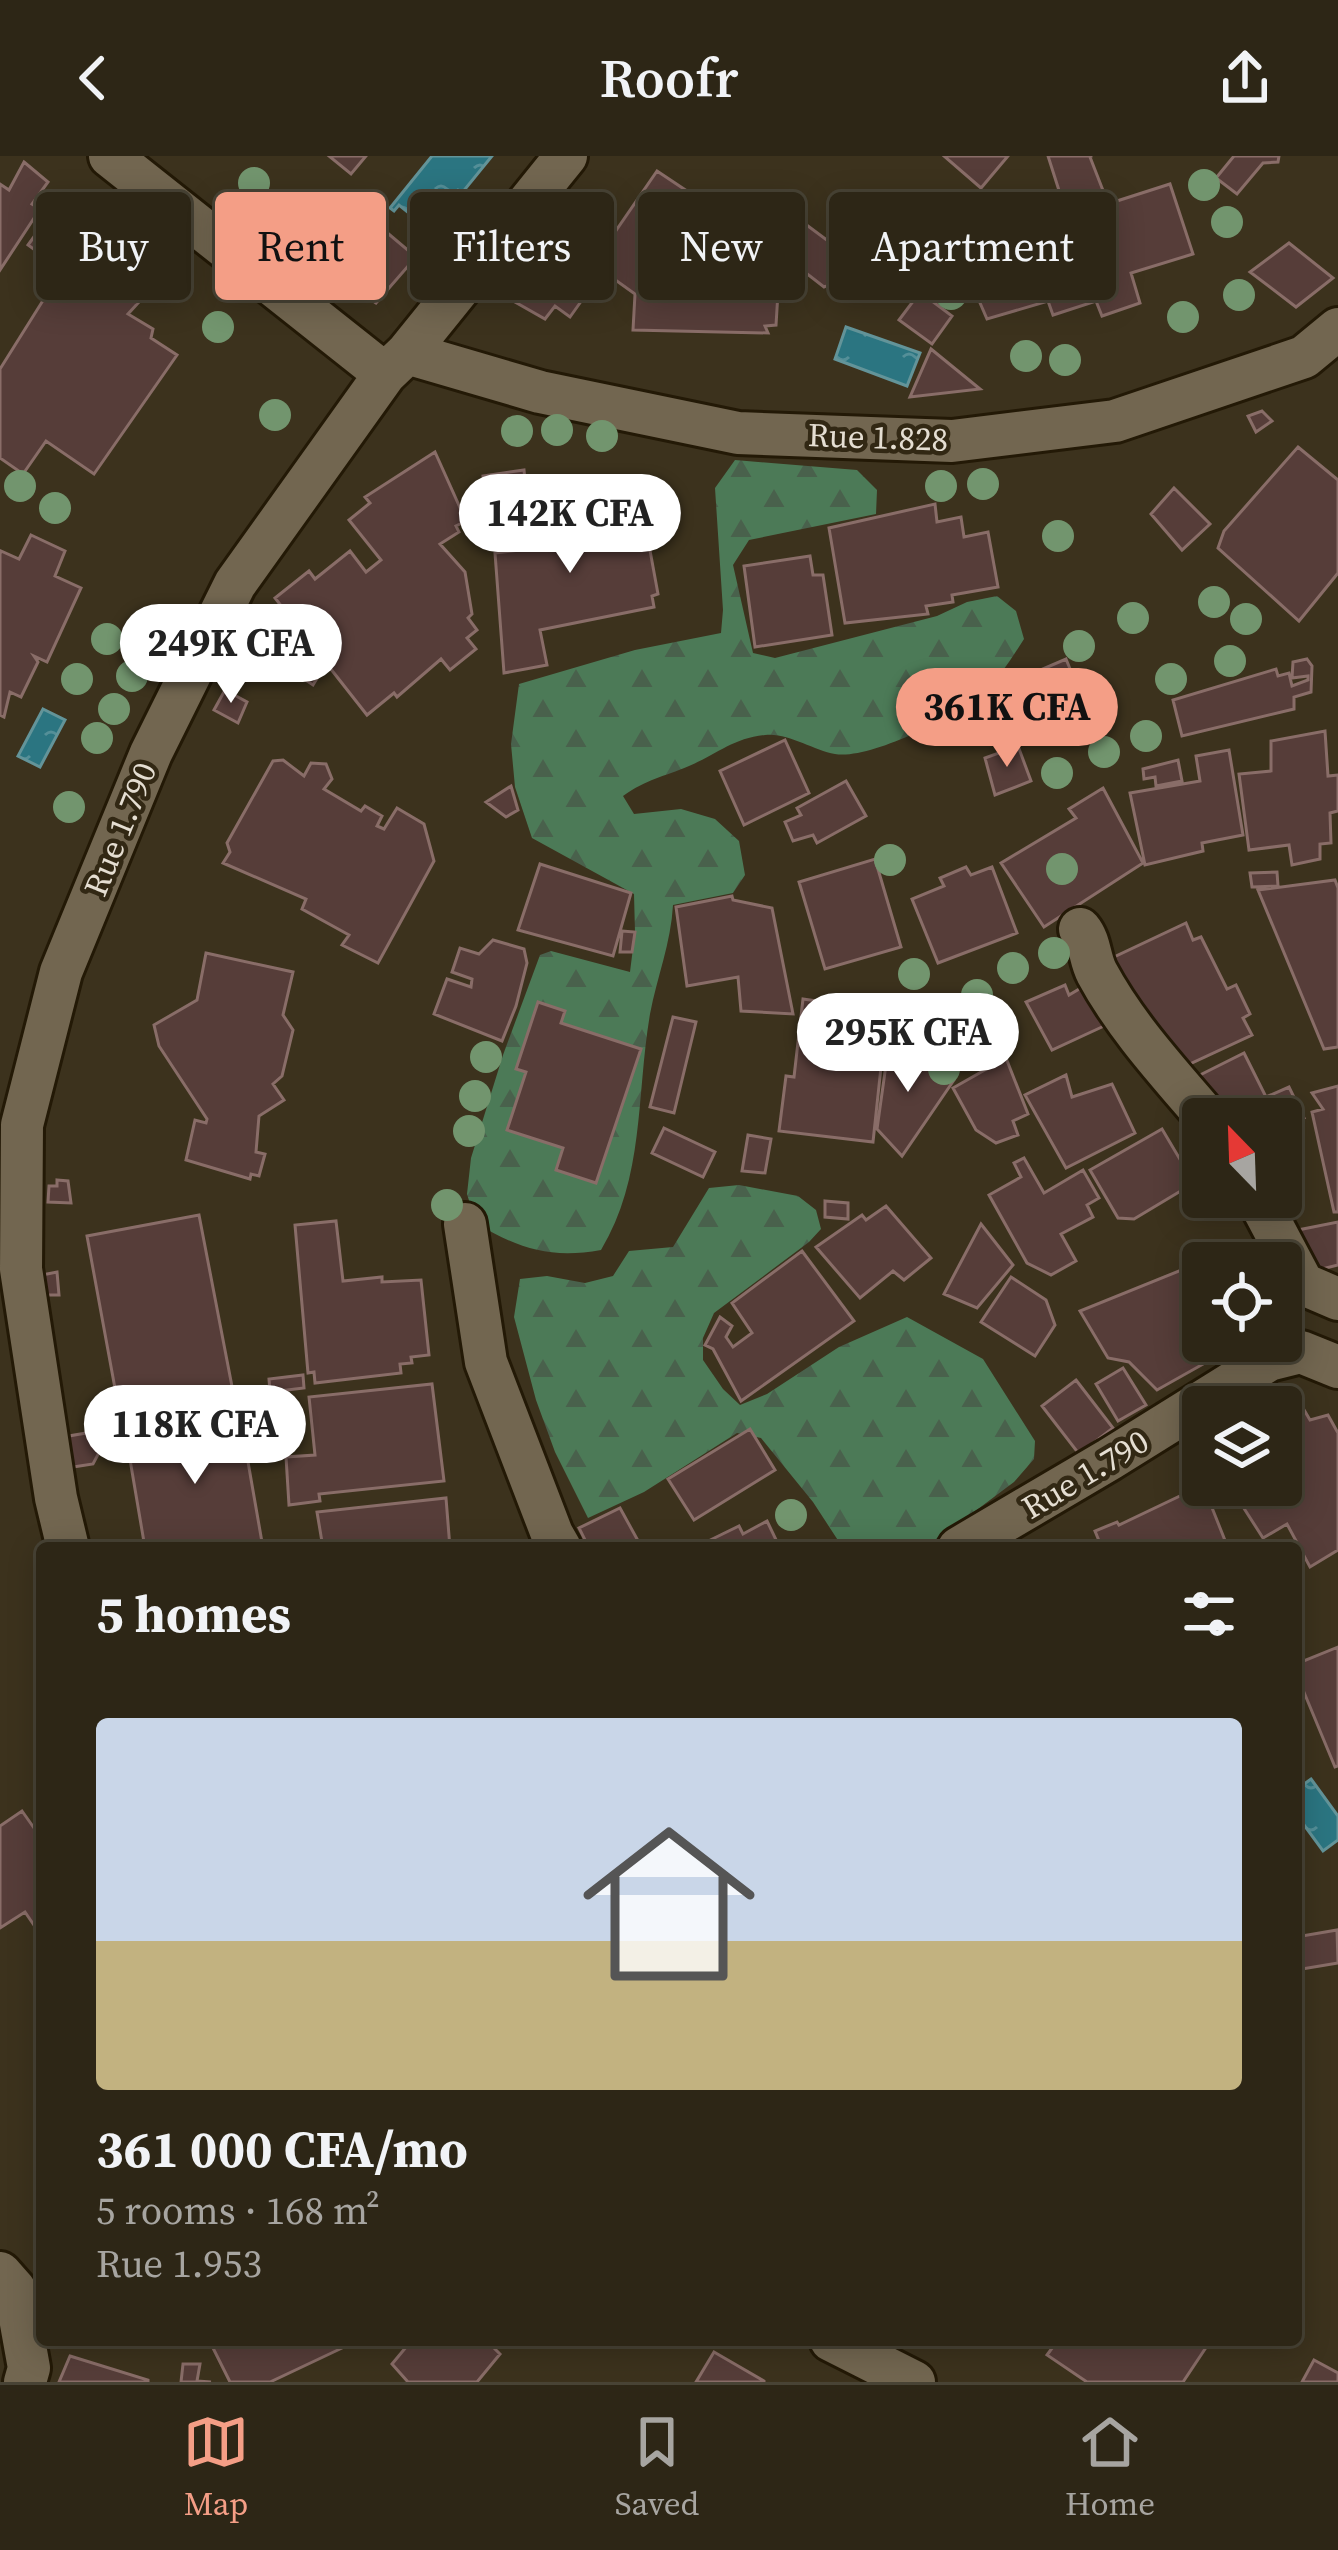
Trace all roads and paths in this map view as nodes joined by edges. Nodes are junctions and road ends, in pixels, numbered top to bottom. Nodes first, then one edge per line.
1 (110, 156) edge
2 (566, 156) edge
3 (1338, 329) edge
4 (396, 364) junction
5 (1080, 928) dead end
6 (1190, 1098) edge
7 (1268, 1218) edge
8 (465, 1224) dead end
9 (1338, 1300) edge
10 (1338, 1367) edge
11 (67, 1542) edge
12 (557, 1542) edge
13 (969, 1542) edge
14 (0, 2273) edge
15 (848, 2346) edge
16 (892, 2362) edge
17 (25, 2382) edge

1 - 4 street
2 - 4 street, Rue 1.790
3 - 4 street, Rue 1.828
4 - 11 street, Rue 1.790
5 - 6 street
7 - 9 street
8 - 12 street
10 - 13 street, Rue 1.790
14 - 17 street
15 - 16 street

